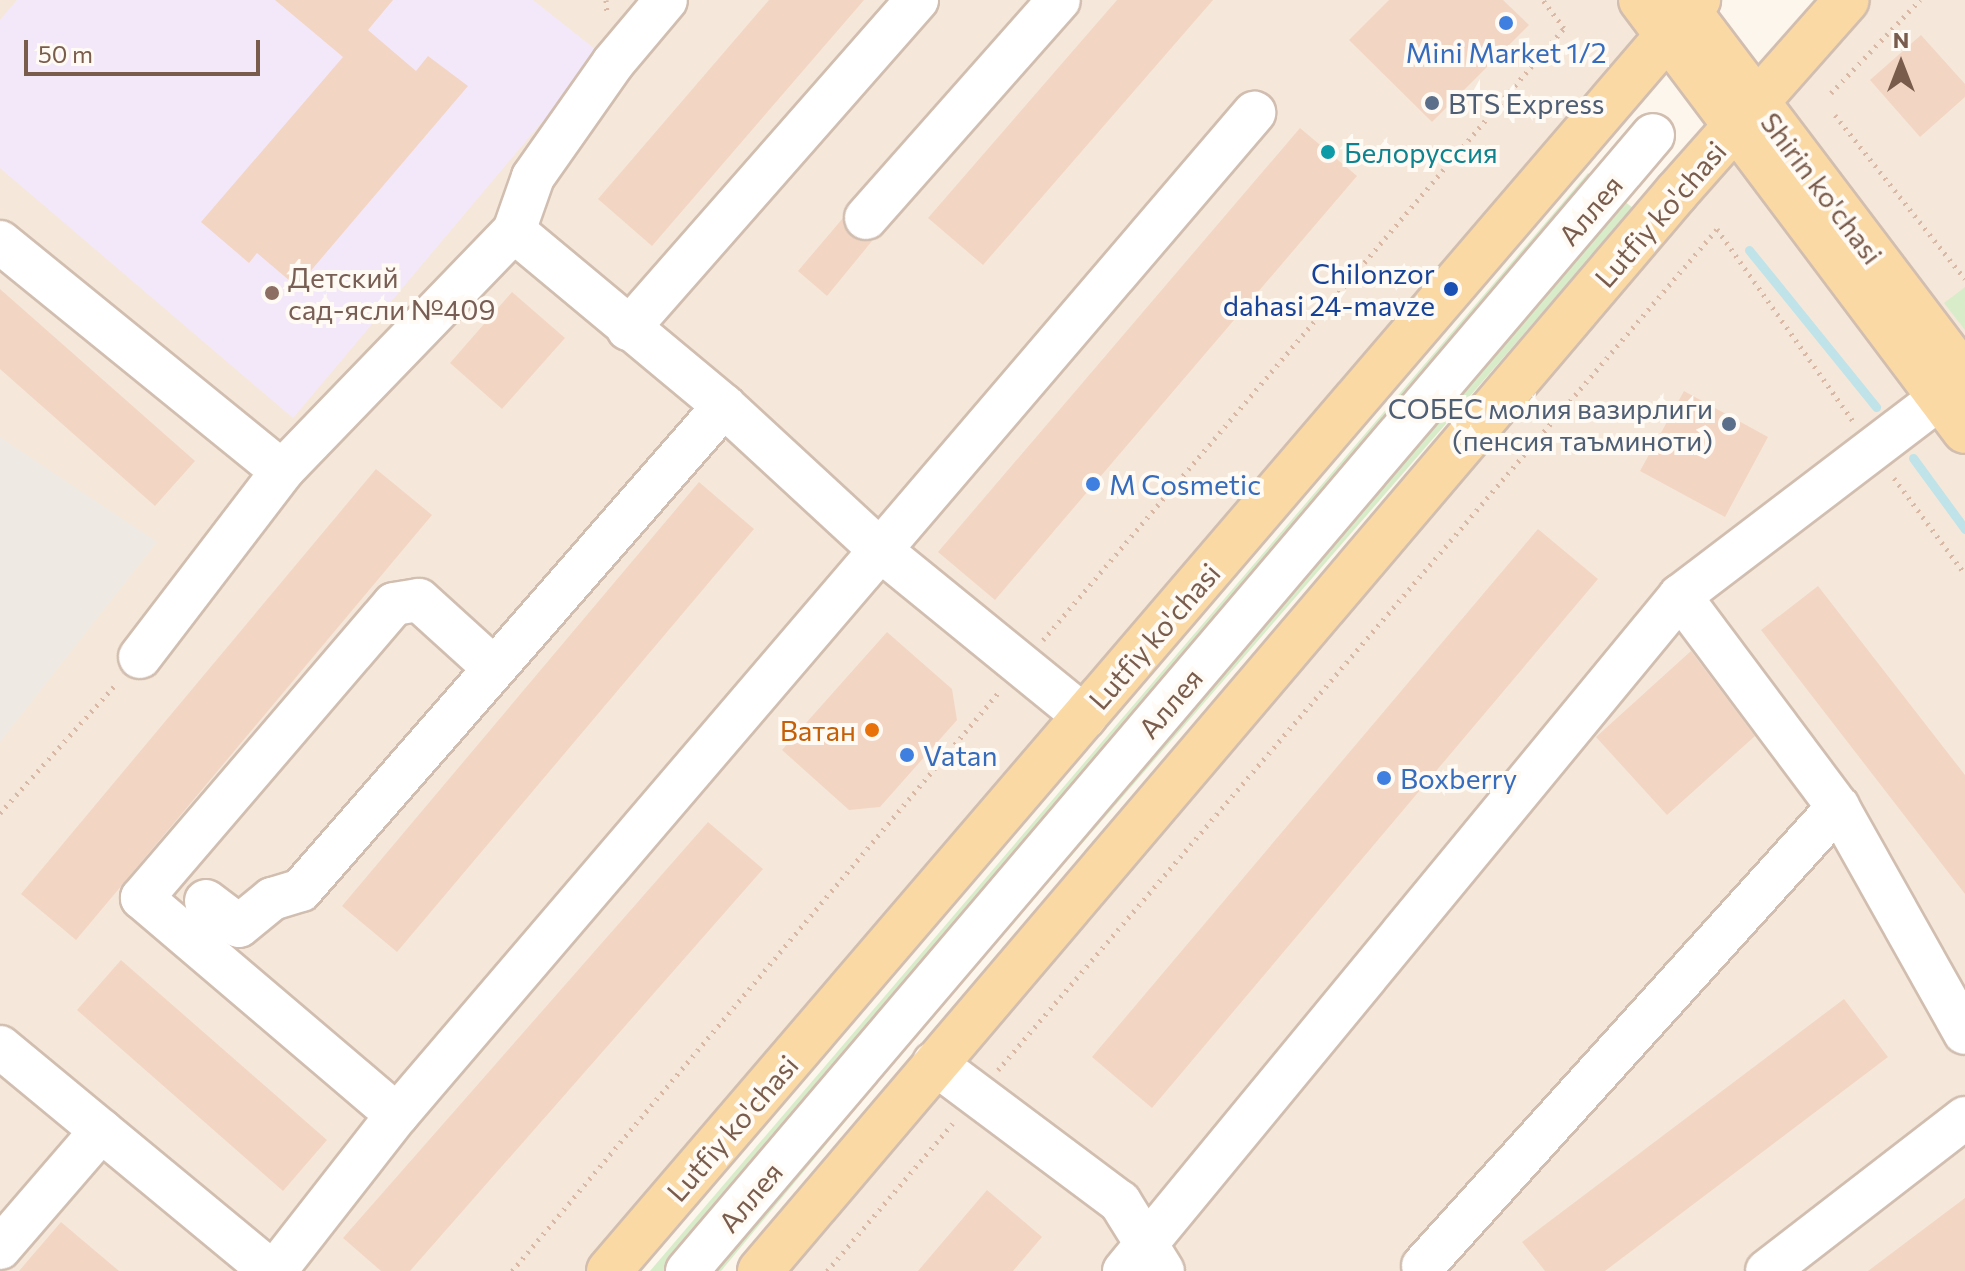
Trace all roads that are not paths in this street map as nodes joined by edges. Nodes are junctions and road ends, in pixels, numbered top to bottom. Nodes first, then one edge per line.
1 (666, 0) edge
2 (917, 0) edge
3 (1059, 0) edge
4 (1641, 0) edge
5 (1847, 0) edge
6 (1684, 12) edge
7 (1254, 113) dead end
8 (1747, 114) junction
9 (1653, 135) dead end
10 (866, 218) dead end
11 (514, 231) junction
12 (0, 242) edge
13 (628, 329) junction
14 (1957, 402) edge
15 (724, 406) junction
16 (282, 471) junction
17 (879, 549) junction
18 (1680, 596) junction
19 (140, 657) road end
20 (494, 668) junction
21 (1085, 717) junction
22 (1838, 807) junction
23 (206, 901) dead end
24 (1965, 1032) edge
25 (0, 1047) edge
26 (934, 1063) junction
27 (397, 1115) junction
28 (1965, 1118) edge
29 (101, 1131) junction
30 (0, 1248) edge
31 (1145, 1262) edge
32 (1423, 1266) dead end
33 (273, 1271) edge
34 (609, 1271) edge
35 (687, 1271) edge
36 (760, 1271) edge
37 (1767, 1271) edge

1 - 11 street
2 - 13 street
3 - 10 street
4 - 6 main road, Shirin ko'chasi
5 - 8 main road, Lutfiy ko'chasi
6 - 8 main road, Shirin ko'chasi
6 - 21 main road, Lutfiy ko'chasi
7 - 17 street
8 - 14 main road, Shirin ko'chasi
8 - 26 main road, Lutfiy ko'chasi
9 - 35 street, Аллея
11 - 13 street
11 - 16 street
12 - 16 street
13 - 15 street
14 - 18 street
15 - 17 street
15 - 20 street
16 - 19 street
17 - 21 street
17 - 27 street
18 - 22 street
18 - 31 street
20 - 23 street
20 - 27 street
21 - 34 main road, Lutfiy ko'chasi
22 - 24 street
22 - 32 street
25 - 29 street
26 - 31 street
26 - 36 main road, Lutfiy ko'chasi
27 - 33 street
28 - 37 street
29 - 30 street
29 - 33 street

